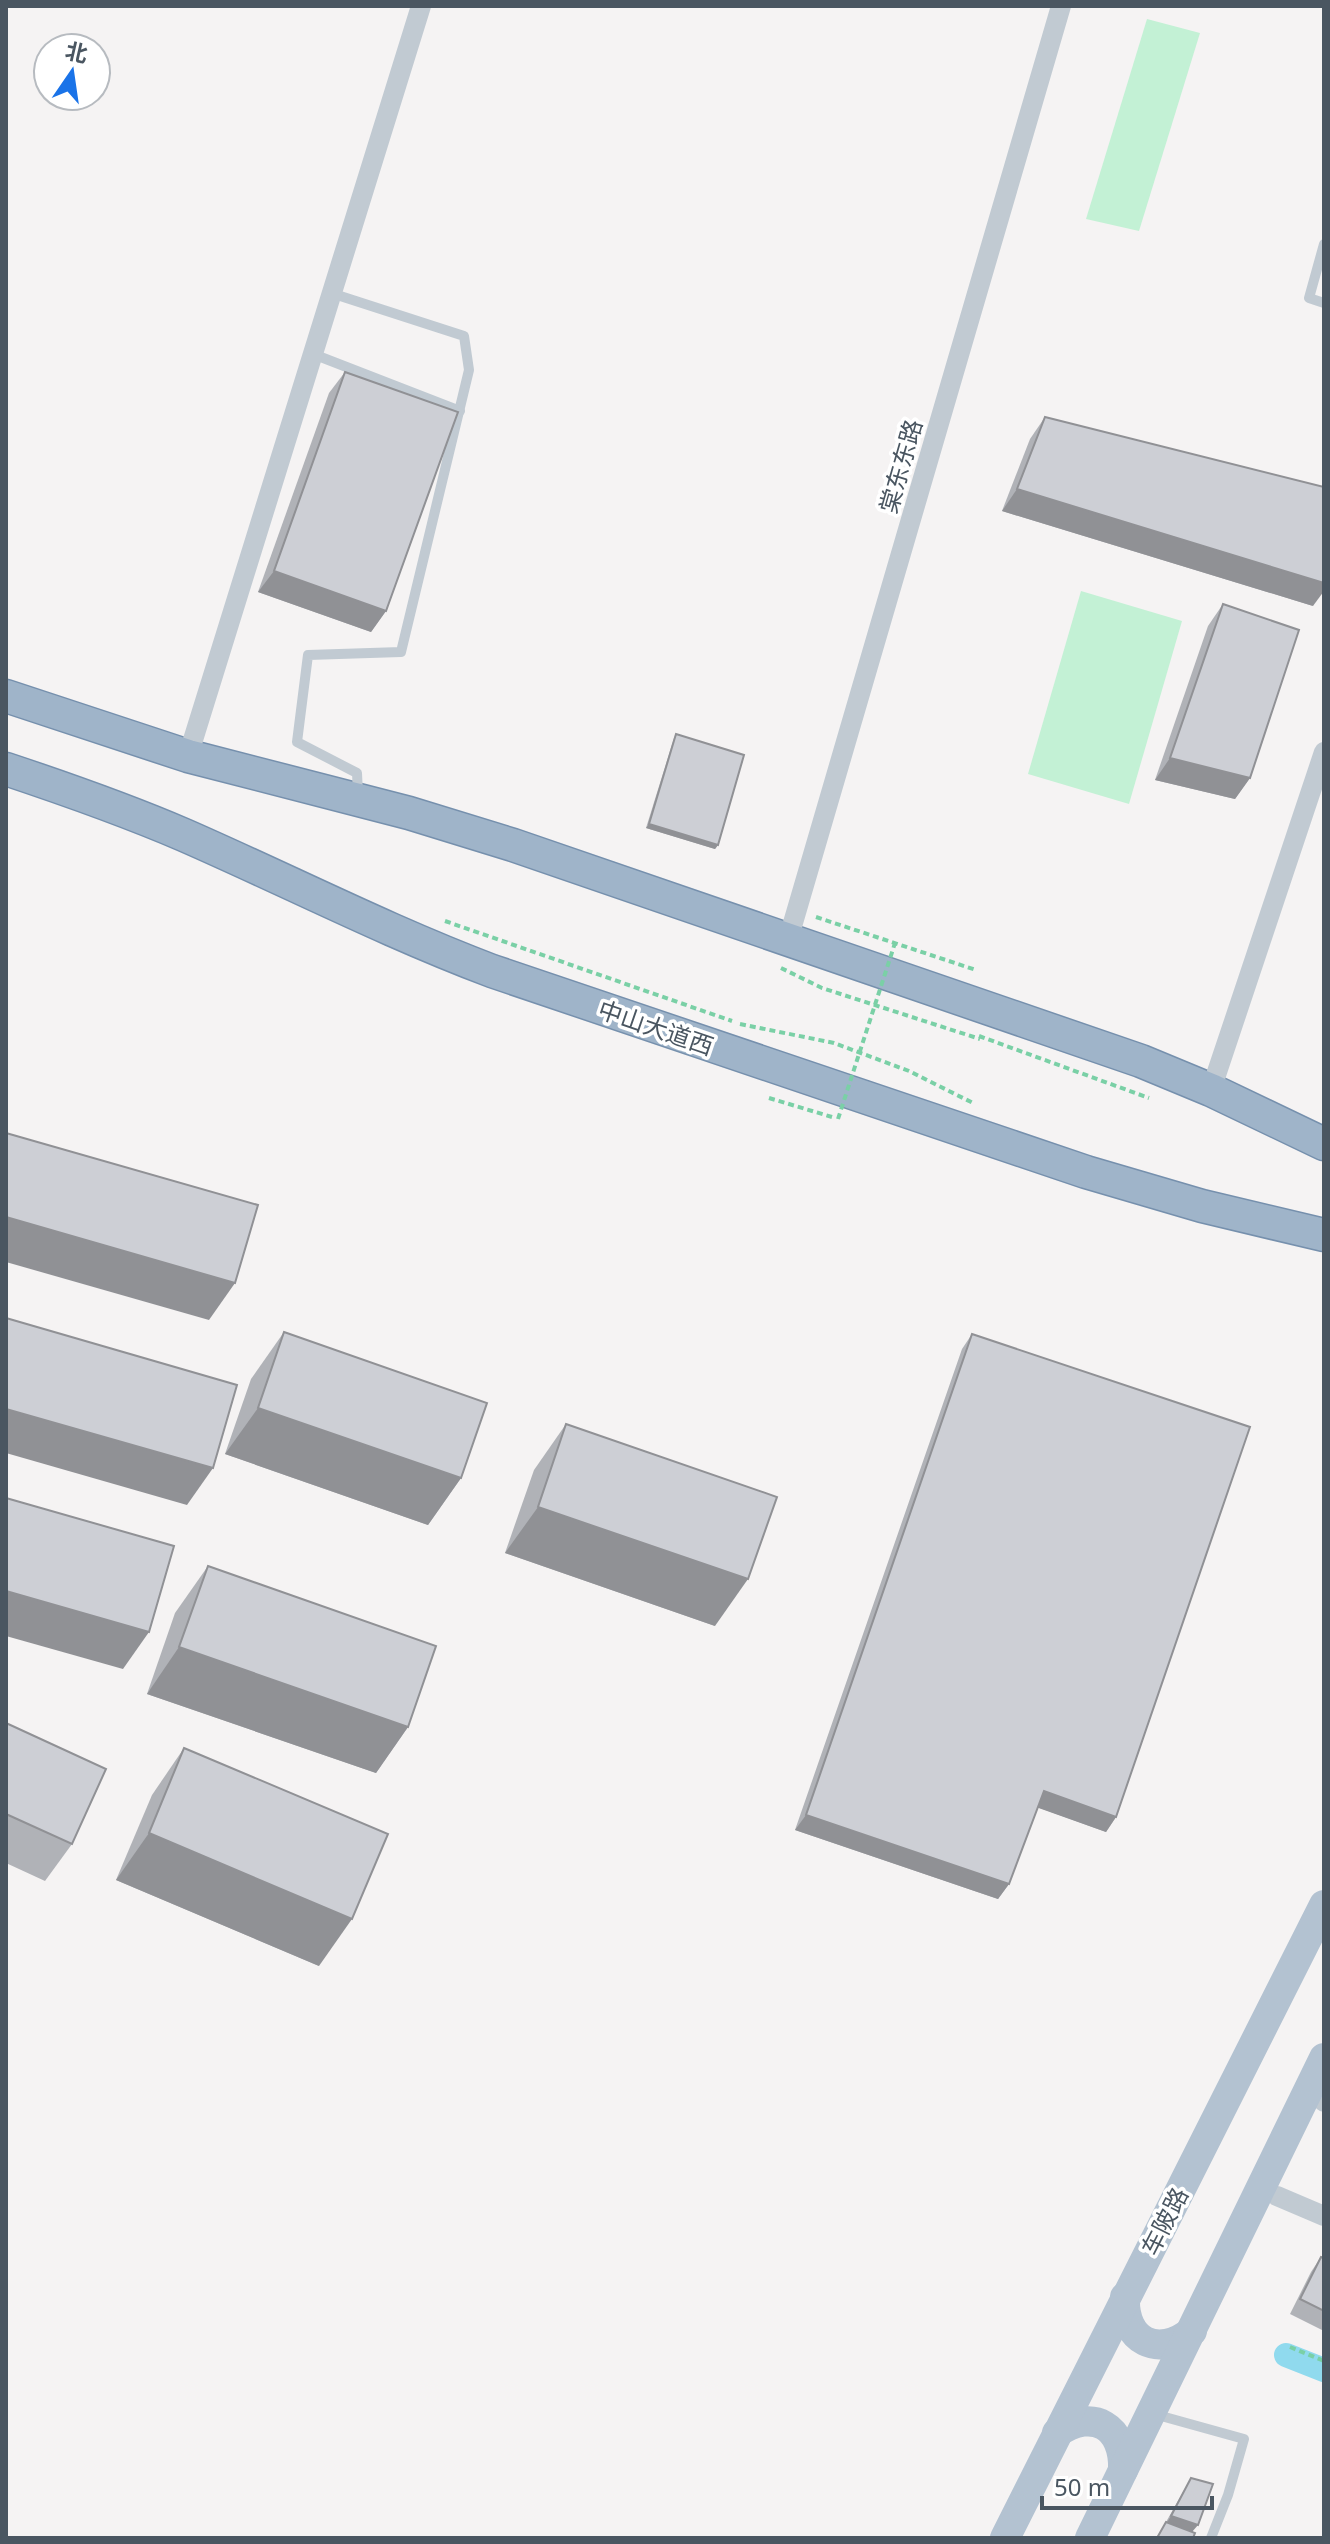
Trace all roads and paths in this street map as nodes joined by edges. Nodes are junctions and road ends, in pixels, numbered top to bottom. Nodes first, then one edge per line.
1 (421, 6) edge
2 (1061, 6) edge
3 (1324, 244) edge
4 (331, 293) junction
5 (1324, 303) edge
6 (313, 354) junction
7 (460, 411) junction
8 (6, 696) edge
9 (1324, 752) edge
10 (188, 756) junction
11 (6, 769) edge
12 (358, 800) junction
13 (816, 917) dead end
14 (438, 918) dead end
15 (895, 943) junction
16 (782, 953) junction
17 (976, 970) dead end
18 (740, 1024) junction
19 (955, 1025) dead end
20 (780, 1039) dead end
21 (990, 1041) junction
22 (1211, 1090) junction
23 (769, 1098) dead end
24 (1149, 1098) dead end
25 (979, 1106) dead end
26 (1324, 1144) edge
27 (1324, 1235) edge
28 (1324, 1905) edge
29 (1324, 2058) edge
30 (1277, 2196) dead end
31 (1324, 2216) edge
32 (1125, 2297) junction
33 (1192, 2331) junction
34 (1290, 2347) dead end
35 (1324, 2361) edge
36 (1151, 2413) junction
37 (1057, 2433) junction
38 (1123, 2470) junction
39 (1005, 2538) edge
40 (1090, 2538) edge
41 (1211, 2538) edge

1 - 4 street
2 - 16 street, 棠东东路
3 - 5 lane
4 - 6 street
4 - 7 lane
6 - 7 lane
6 - 10 street
7 - 12 lane
8 - 10 highway
9 - 22 street
10 - 12 highway
11 - 27 highway, 中山大道西
12 - 16 highway
13 - 15 path
14 - 18 path
15 - 17 path
15 - 23 path, bridge
16 - 21 path
16 - 22 highway
18 - 20 path
18 - 25 path
19 - 21 path
21 - 24 path
22 - 26 highway
28 - 32 main road, 车陂路
29 - 33 main road
30 - 31 street
32 - 33 main road
32 - 37 main road, 车陂路
33 - 36 main road
34 - 35 path
36 - 38 main road
36 - 41 lane
37 - 38 main road
37 - 39 main road, 车陂路
38 - 40 main road

